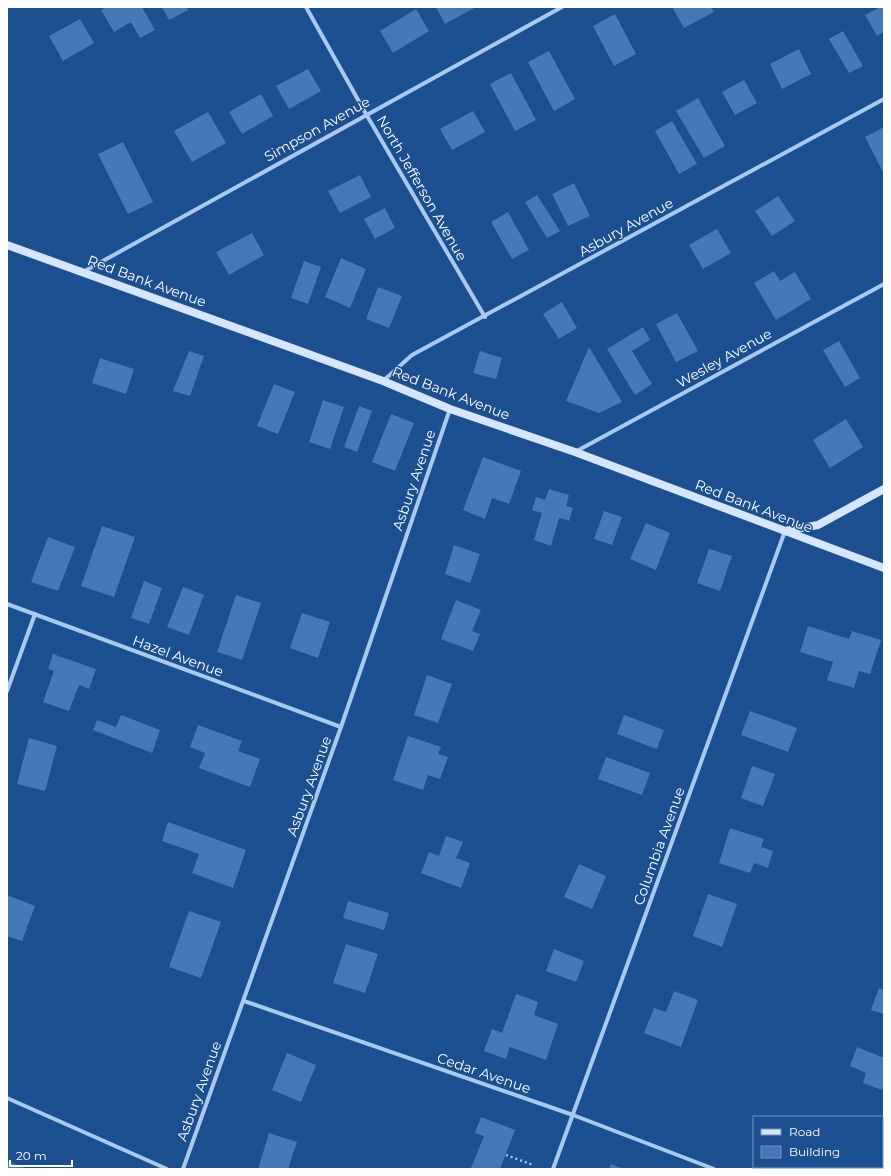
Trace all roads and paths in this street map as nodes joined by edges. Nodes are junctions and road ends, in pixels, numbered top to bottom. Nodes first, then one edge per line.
1 (306, 7) edge
2 (562, 7) edge
3 (884, 99) edge
4 (366, 114) junction
5 (7, 245) edge
6 (83, 272) junction
7 (884, 284) edge
8 (485, 317) junction
9 (383, 381) junction
10 (450, 409) junction
11 (575, 452) junction
12 (884, 489) edge
13 (785, 531) junction
14 (884, 568) edge
15 (7, 604) edge
16 (34, 614) junction
17 (7, 691) edge
18 (342, 728) junction
19 (244, 1001) junction
20 (7, 1098) edge
21 (572, 1115) junction
22 (506, 1155) dead end
23 (533, 1165) dead end
24 (167, 1169) edge
25 (183, 1169) edge
26 (553, 1169) edge
27 (714, 1169) edge

1 - 4 street, North Jefferson Avenue
2 - 4 street, Simpson Avenue
3 - 8 street, Asbury Avenue
4 - 6 street, Simpson Avenue
4 - 8 street, North Jefferson Avenue
5 - 6 street, Red Bank Avenue
6 - 9 street, Red Bank Avenue
7 - 11 street, Wesley Avenue
8 - 9 street, Asbury Avenue
9 - 10 street, Red Bank Avenue
10 - 11 street, Red Bank Avenue
10 - 18 street, Asbury Avenue
11 - 13 street, Red Bank Avenue
12 - 13 street
13 - 14 street, Red Bank Avenue
13 - 21 street, Columbia Avenue
15 - 16 street, Hazel Avenue
16 - 17 street
16 - 18 street, Hazel Avenue
18 - 19 street, Asbury Avenue
19 - 21 street, Cedar Avenue
19 - 25 street, Asbury Avenue
20 - 24 street
21 - 26 street, Columbia Avenue
21 - 27 street, Cedar Avenue
22 - 23 path

